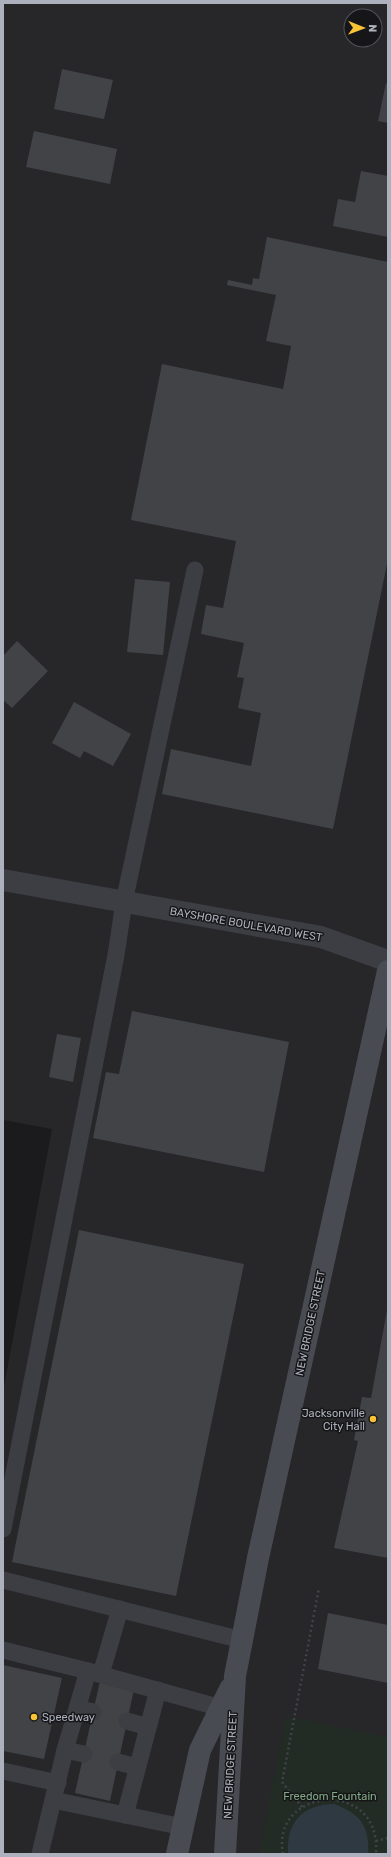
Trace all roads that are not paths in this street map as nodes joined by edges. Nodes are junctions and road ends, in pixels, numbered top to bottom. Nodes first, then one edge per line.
1 (195, 570) dead end
2 (3, 880) edge
3 (124, 902) junction
4 (388, 961) edge
5 (388, 971) edge
6 (3, 1529) edge
7 (3, 1580) edge
8 (120, 1609) junction
9 (242, 1640) junction
10 (3, 1650) edge
11 (94, 1673) junction
12 (235, 1676) junction
13 (158, 1690) junction
14 (222, 1708) junction
15 (127, 1721) dead end
16 (148, 1727) junction
17 (65, 1750) junction
18 (84, 1754) dead end
19 (118, 1762) dead end
20 (137, 1767) junction
21 (3, 1771) edge
22 (58, 1783) junction
23 (53, 1800) junction
24 (125, 1815) junction
25 (183, 1827) junction
26 (40, 1854) edge
27 (177, 1854) edge
28 (225, 1854) edge

1 - 3 lane
2 - 3 street, BAYSHORE BOULEVARD WEST
3 - 4 street, BAYSHORE BOULEVARD WEST
3 - 6 lane
5 - 9 main road, NEW BRIDGE STREET
7 - 8 lane
8 - 9 lane
8 - 11 lane
9 - 12 main road, NEW BRIDGE STREET
10 - 11 lane
11 - 13 lane
11 - 17 lane
12 - 14 main road, NEW BRIDGE STREET
12 - 28 main road, NEW BRIDGE STREET
13 - 14 lane
13 - 16 lane
14 - 25 main road, NEW BRIDGE STREET
15 - 16 lane
16 - 20 lane
17 - 18 lane
17 - 22 lane
19 - 20 lane
20 - 24 lane
21 - 22 lane
22 - 23 lane
23 - 24 lane
23 - 26 lane
24 - 25 lane
25 - 27 main road, NEW BRIDGE STREET

